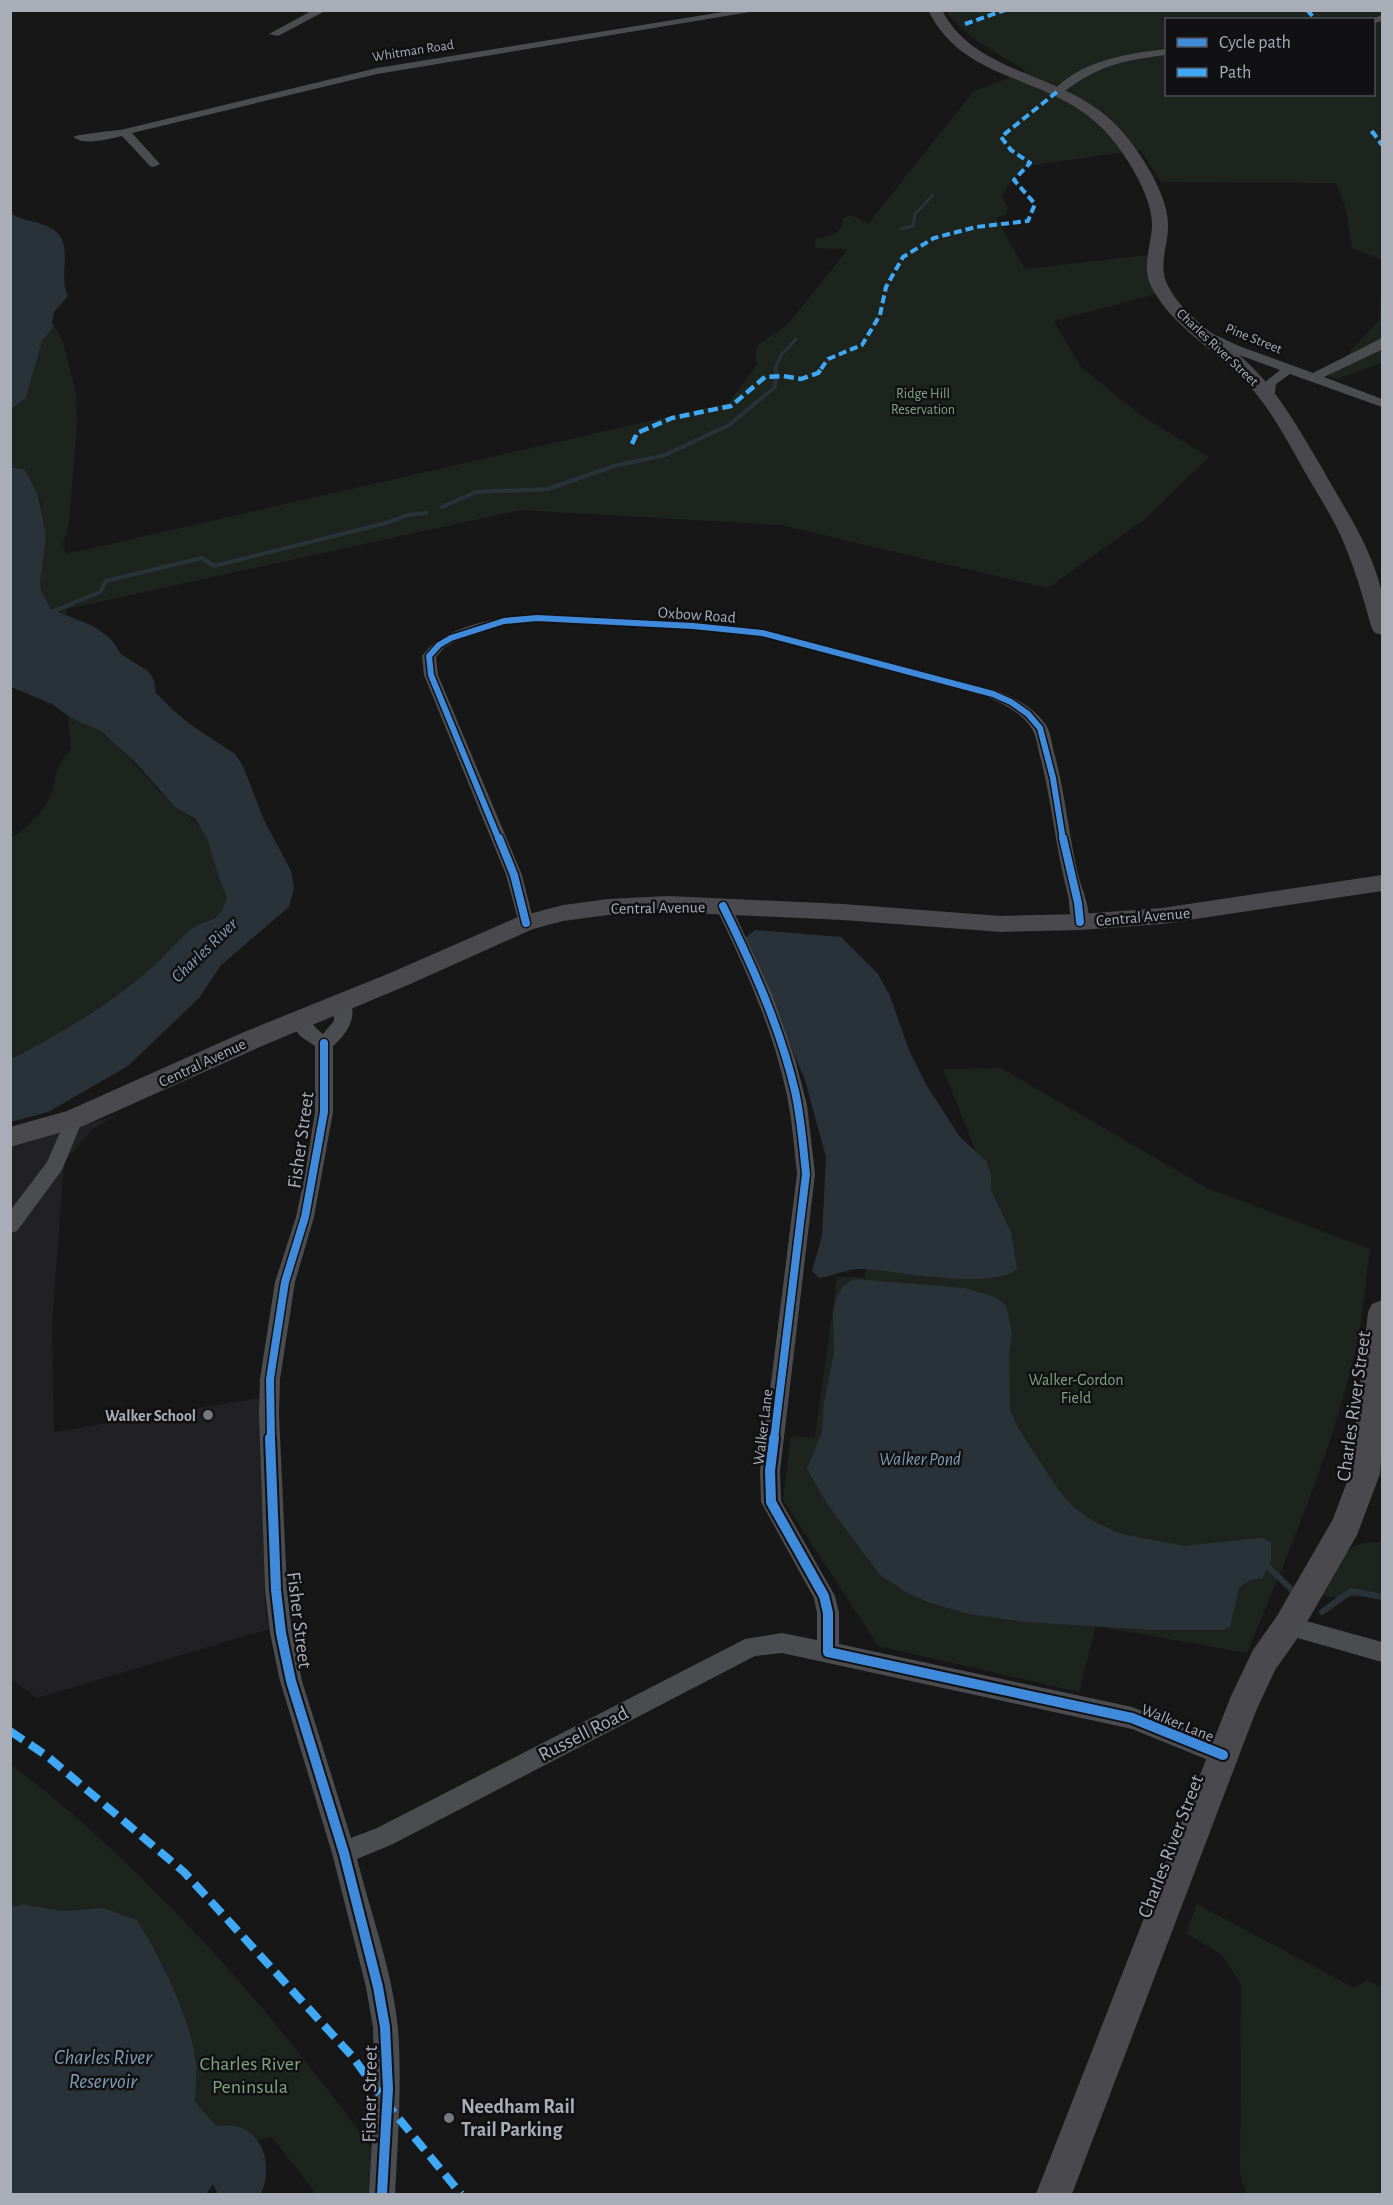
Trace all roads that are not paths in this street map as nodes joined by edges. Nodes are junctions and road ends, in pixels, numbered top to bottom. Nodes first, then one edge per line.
1 (322, 10) edge
2 (757, 10) edge
3 (935, 10) edge
4 (274, 34) dead end
5 (1165, 52) edge
6 (1058, 91) junction
7 (125, 132) junction
8 (78, 137) dead end
9 (154, 164) dead end
10 (1207, 335) junction
11 (1383, 342) edge
12 (1290, 368) junction
13 (1315, 377) junction
14 (1269, 396) junction
15 (1383, 403) edge
16 (1383, 629) edge
17 (1383, 883) edge
18 (723, 906) junction
19 (1080, 922) junction
20 (526, 923) junction
21 (342, 1001) junction
22 (298, 1020) junction
23 (324, 1043) junction
24 (74, 1119) junction
25 (10, 1137) edge
26 (10, 1226) edge
27 (1383, 1312) edge
28 (1288, 1626) junction
29 (828, 1652) junction
30 (1383, 1652) edge
31 (1223, 1755) junction
32 (344, 1852) junction
33 (382, 2194) edge
34 (1054, 2194) edge

1 - 4 street
2 - 7 street, Whitman Road
3 - 6 street, Charles River Street
5 - 6 street
6 - 10 street, Charles River Street
7 - 8 street, Whitman Road
7 - 9 street
10 - 12 street, Pine Street
10 - 14 street, Charles River Street
11 - 13 street
12 - 13 street, Pine Street
12 - 14 street, Pine Street
13 - 15 street, Pine Street
14 - 16 street, Charles River Street
17 - 19 street, Central Avenue
18 - 19 street, Central Avenue
18 - 20 street, Central Avenue
18 - 29 street, Walker Lane
19 - 20 street, Oxbow Road
20 - 21 street, Central Avenue
21 - 22 street, Central Avenue
21 - 23 street
22 - 23 street
22 - 24 street, Central Avenue
23 - 32 street, Fisher Street
24 - 25 street, Central Avenue
24 - 26 street
27 - 28 street, Charles River Street
28 - 30 street
28 - 31 street, Charles River Street
29 - 31 street, Walker Lane
29 - 32 street, Russell Road
31 - 34 street, Charles River Street
32 - 33 street, Fisher Street

